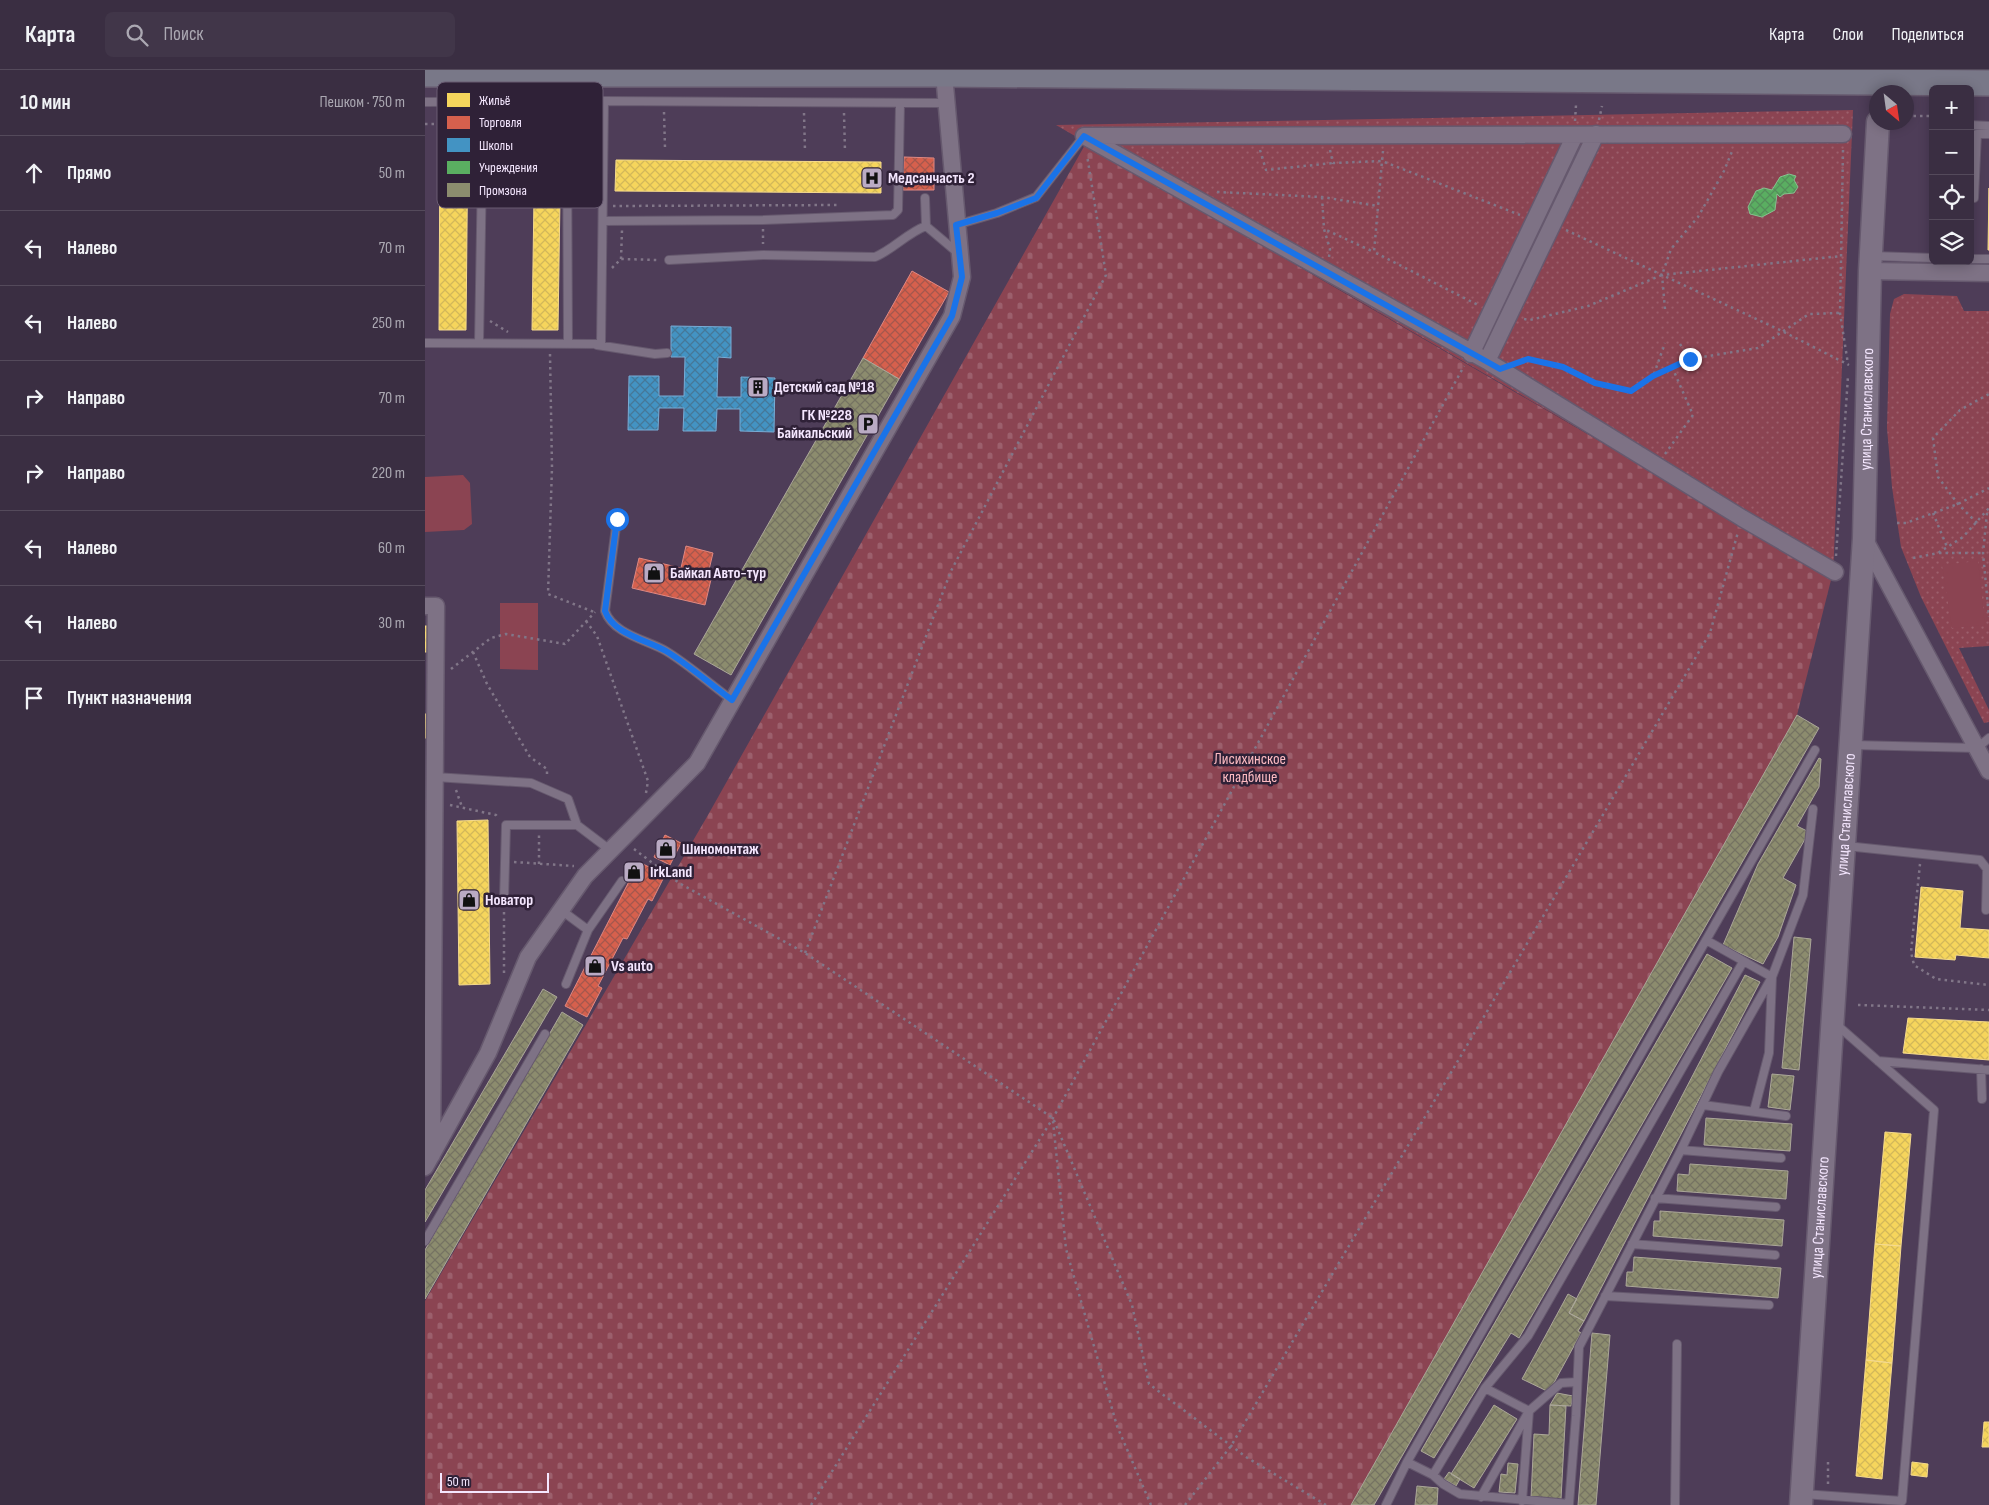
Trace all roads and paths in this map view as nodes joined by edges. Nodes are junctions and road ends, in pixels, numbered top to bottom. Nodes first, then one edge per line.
1 (425, 74) edge
2 (944, 74) junction
3 (1880, 82) edge
4 (1989, 83) edge
5 (604, 101) joint
6 (664, 102) junction
7 (804, 103) junction
8 (946, 103) junction
9 (844, 104) junction
10 (900, 104) junction
11 (1914, 116) edge
12 (1929, 116) edge
13 (605, 123) joint
14 (1974, 125) edge
15 (1989, 126) edge
16 (1878, 130) edge
17 (1596, 134) junction
18 (1739, 134) junction
19 (1843, 134) joint
20 (1989, 134) edge
21 (1575, 135) junction
22 (1974, 135) edge
23 (1084, 136) junction
24 (1256, 136) junction
25 (1327, 136) junction
26 (1386, 136) junction
27 (665, 148) dead end
28 (805, 151) dead end
29 (845, 152) dead end
30 (1382, 161) junction
31 (1333, 163) junction
32 (1217, 192) dead end
33 (925, 198) dead end
34 (1322, 198) junction
35 (840, 205) dead end
36 (1378, 206) junction
37 (622, 207) dead end
38 (481, 208) edge
39 (567, 208) edge
40 (763, 220) junction
41 (604, 221) junction
42 (1534, 221) junction
43 (1553, 224) junction
44 (956, 225) junction
45 (926, 226) junction
46 (1324, 229) junction
47 (1374, 252) junction
48 (763, 255) junction
49 (961, 256) junction
50 (1841, 256) junction
51 (1929, 258) edge
52 (1974, 259) edge
53 (1989, 259) edge
54 (669, 260) joint
55 (1871, 263) junction
56 (1326, 272) junction
57 (1989, 273) edge
58 (1662, 275) junction
59 (602, 277) junction
60 (1665, 309) dead end
61 (1491, 311) junction
62 (1840, 313) junction
63 (480, 314) junction
64 (1509, 316) junction
65 (1782, 331) junction
66 (425, 343) edge
67 (479, 343) junction
68 (515, 343) junction
69 (1665, 343) dead end
70 (550, 344) junction
71 (568, 344) junction
72 (591, 344) junction
73 (1680, 344) dead end
74 (667, 353) dead end
75 (1471, 354) junction
76 (1690, 359) junction
77 (1493, 365) junction
78 (1673, 367) junction
79 (1848, 375) dead end
80 (1653, 376) junction
81 (1989, 394) edge
82 (1657, 466) junction
83 (1989, 488) edge
84 (1958, 504) junction
85 (1989, 508) edge
86 (1933, 513) junction
87 (1987, 513) junction
88 (1742, 518) junction
89 (617, 519) dead end
90 (1897, 522) dead end
91 (1977, 523) junction
92 (1864, 538) junction
93 (1947, 547) junction
94 (1983, 553) junction
95 (1938, 554) junction
96 (1913, 558) dead end
97 (1835, 572) joint
98 (425, 606) edge
99 (595, 612) junction
100 (607, 617) junction
101 (1989, 617) edge
102 (586, 621) junction
103 (473, 651) junction
104 (436, 680) junction
105 (732, 700) junction
106 (1983, 743) edge
107 (1851, 745) junction
108 (1815, 750) dead end
109 (1989, 771) edge
110 (435, 777) junction
111 (453, 778) junction
112 (548, 790) junction
113 (435, 801) junction
114 (462, 807) junction
115 (1813, 809) dead end
116 (643, 816) junction
117 (506, 825) junction
118 (539, 825) junction
119 (577, 825) junction
120 (615, 845) junction
121 (1844, 845) junction
122 (1921, 853) junction
123 (505, 862) junction
124 (539, 864) junction
125 (578, 866) dead end
126 (622, 881) dead end
127 (504, 900) joint
128 (561, 910) junction
129 (1986, 910) dead end
130 (588, 930) junction
131 (429, 936) edge
132 (1706, 940) junction
133 (805, 953) junction
134 (1743, 962) junction
135 (1772, 976) junction
136 (566, 984) dead end
137 (1989, 985) edge
138 (514, 992) junction
139 (1859, 1005) dead end
140 (1989, 1010) edge
141 (1833, 1021) junction
142 (545, 1034) dead end
143 (1878, 1061) junction
144 (1985, 1070) edge
145 (1982, 1099) dead end
146 (1703, 1105) junction
147 (1754, 1111) junction
148 (1786, 1116) dead end
149 (1053, 1118) junction
150 (1681, 1150) junction
151 (1781, 1158) dead end
152 (428, 1162) edge
153 (1655, 1198) junction
154 (1776, 1207) dead end
155 (425, 1241) edge
156 (1632, 1244) junction
157 (1775, 1255) dead end
158 (1605, 1296) junction
159 (1769, 1305) dead end
160 (1677, 1344) dead end
161 (1577, 1382) junction
162 (1485, 1388) junction
163 (1529, 1411) junction
164 (1231, 1446) junction
165 (1828, 1461) dead end
166 (1407, 1462) junction
167 (1433, 1475) junction
168 (1827, 1496) junction
169 (1481, 1497) junction
170 (1801, 1499) edge
171 (1522, 1501) junction
172 (811, 1505) edge
173 (1151, 1505) edge
174 (1185, 1505) edge
175 (1327, 1505) edge
176 (1386, 1505) edge
177 (1675, 1505) edge

1 - 2 main road
2 - 3 main road
2 - 8 street
3 - 4 main road
5 - 6 lane
5 - 13 lane
6 - 7 lane
6 - 27 path
7 - 9 lane
7 - 28 path
8 - 10 lane
8 - 44 street
9 - 10 lane
9 - 29 path
10 - 40 lane
11 - 12 path
13 - 41 lane
14 - 15 lane
16 - 55 main road, улица Станиславского
17 - 18 street
17 - 21 street
17 - 43 street
18 - 19 street
18 - 58 path
19 - 50 path
20 - 22 lane
21 - 26 street
21 - 42 street
23 - 24 street
23 - 44 lane
23 - 56 street
23 - 133 path
24 - 25 street
24 - 31 path
25 - 26 street
25 - 31 path
26 - 30 path
30 - 31 path
30 - 36 path
30 - 42 path
32 - 34 path
33 - 45 lane
34 - 36 path
34 - 46 path
35 - 37 path
36 - 47 path
38 - 63 lane
39 - 71 lane
40 - 41 lane
40 - 48 path
41 - 59 lane
42 - 61 street
43 - 58 path
43 - 64 street
44 - 49 street
45 - 48 lane
45 - 49 lane
46 - 47 path
46 - 56 path
47 - 61 path
48 - 54 lane
49 - 105 street
50 - 58 path
50 - 62 path
51 - 55 lane
52 - 53 lane
54 - 59 path
55 - 57 street
55 - 92 main road, улица Станиславского
56 - 75 street
58 - 60 path
58 - 64 path
58 - 65 path
59 - 72 lane
61 - 75 street
62 - 65 path
62 - 65 path
63 - 67 lane
63 - 68 path
64 - 77 street
65 - 76 path
66 - 67 lane
67 - 68 lane
68 - 70 lane
69 - 80 path
70 - 71 lane
70 - 99 path
71 - 72 lane
72 - 74 lane
73 - 76 path
75 - 77 street
75 - 149 path
76 - 78 path
77 - 80 path
77 - 82 street
78 - 80 path
78 - 82 path
79 - 97 path
81 - 84 path
82 - 88 street
83 - 84 path
84 - 86 path
84 - 91 path
85 - 87 path
86 - 90 path
86 - 93 path
87 - 91 path
87 - 94 path
88 - 97 street
88 - 164 path
89 - 100 lane
91 - 93 path
92 - 106 street
92 - 107 main road, улица Станиславского
93 - 95 path
94 - 95 path
94 - 101 path
95 - 96 path
98 - 104 street
99 - 100 path
99 - 102 path
100 - 105 lane
102 - 103 path
102 - 116 path
103 - 104 path
103 - 112 path
104 - 110 street
105 - 116 street
106 - 107 lane
106 - 109 street
107 - 121 main road, улица Станиславского
108 - 132 lane
110 - 111 lane
110 - 113 street
111 - 112 lane
111 - 114 path
112 - 119 lane
113 - 114 path
113 - 131 street
114 - 117 path
115 - 135 lane
116 - 120 street
117 - 118 lane
117 - 123 lane
118 - 119 lane
118 - 124 path
119 - 120 lane
120 - 128 street
120 - 133 path
121 - 122 lane
121 - 141 main road, улица Станиславского
122 - 129 lane
122 - 137 path
123 - 124 path
123 - 127 lane
124 - 125 path
126 - 130 lane
127 - 138 path
128 - 130 lane
128 - 138 street
130 - 136 lane
131 - 152 street
132 - 134 lane
132 - 166 lane
133 - 149 path
134 - 135 lane
134 - 162 lane
135 - 146 lane
135 - 147 lane
138 - 152 street
139 - 140 path
141 - 143 lane
141 - 170 main road, улица Станиславского
142 - 155 lane
143 - 144 lane
143 - 168 lane
144 - 145 lane
146 - 147 lane
146 - 150 lane
147 - 148 lane
149 - 164 path
149 - 172 path
149 - 173 path
150 - 151 lane
150 - 153 lane
153 - 154 lane
153 - 156 lane
156 - 157 lane
156 - 158 lane
158 - 159 lane
158 - 161 lane
160 - 177 lane
161 - 163 lane
161 - 171 lane
162 - 163 lane
162 - 167 lane
163 - 169 lane
163 - 171 lane
164 - 174 path
164 - 175 path
165 - 168 path
166 - 167 lane
166 - 176 lane
167 - 169 lane
168 - 170 lane
169 - 171 lane

